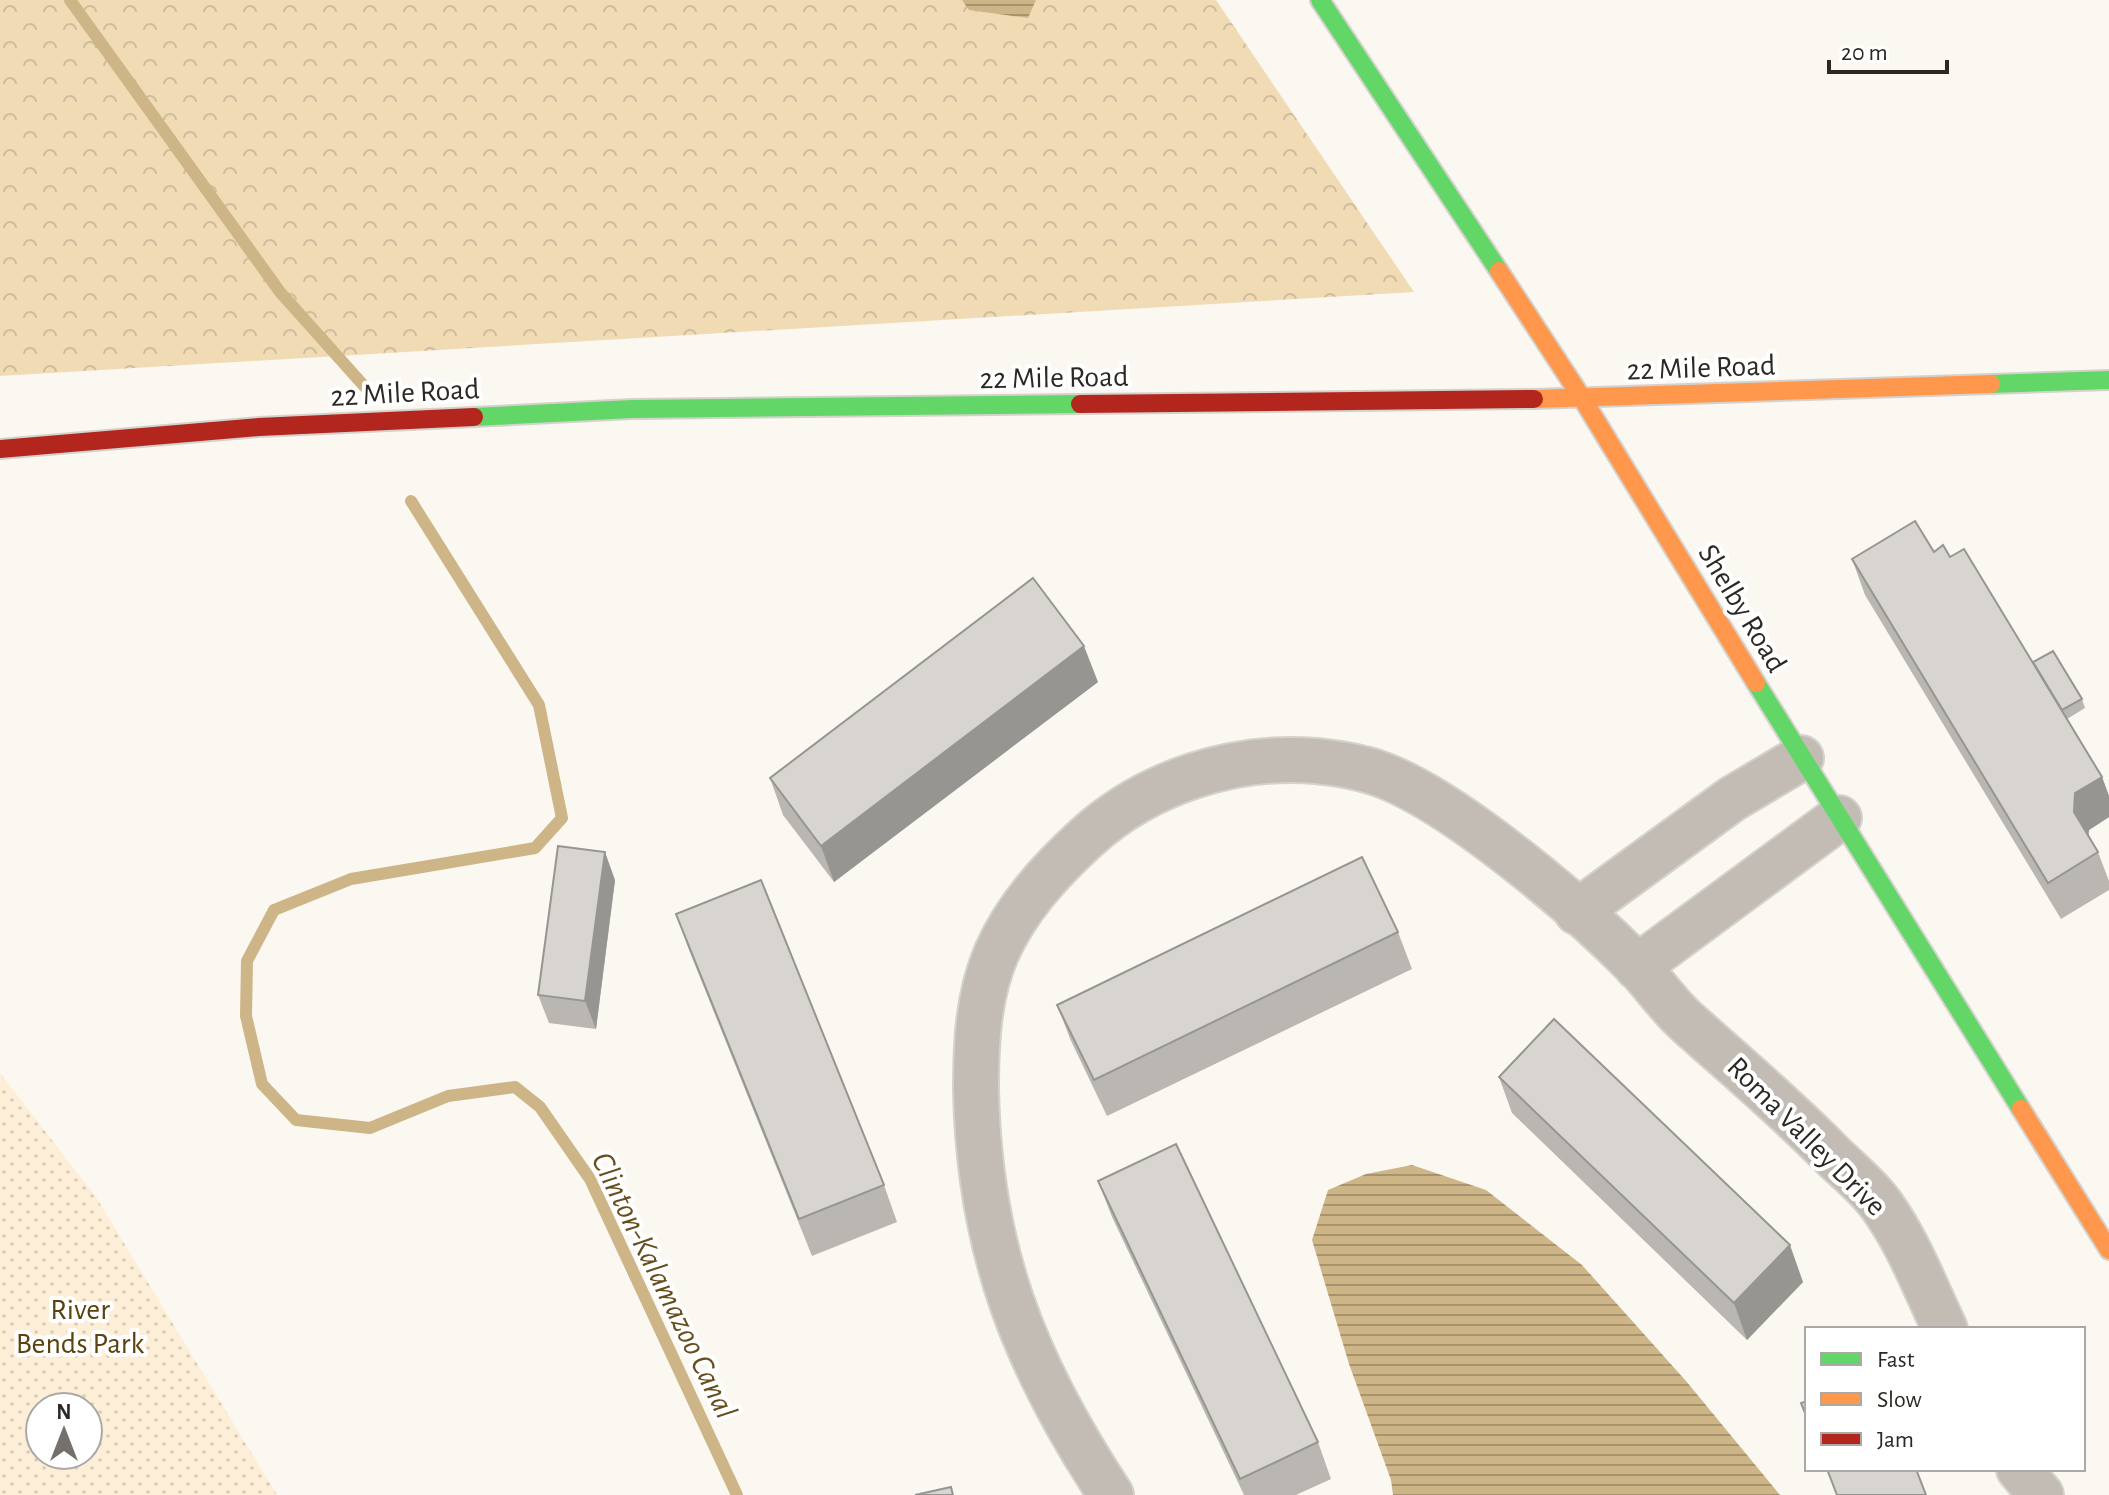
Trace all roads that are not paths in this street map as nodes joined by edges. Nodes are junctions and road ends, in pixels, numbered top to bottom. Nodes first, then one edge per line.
1 (1320, 0) edge
2 (2109, 380) edge
3 (1582, 398) junction
4 (0, 449) edge
5 (1801, 758) junction
6 (1839, 818) junction
7 (1577, 912) junction
8 (1637, 967) junction
9 (2109, 1250) edge
10 (1944, 1327) edge
11 (2021, 1471) edge
12 (1111, 1495) edge
13 (2041, 1495) edge

1 - 3 street, Shelby Road
2 - 3 street, 22 Mile Road
3 - 4 street, 22 Mile Road
3 - 5 street, Shelby Road
5 - 6 street, Shelby Road
5 - 7 street
6 - 8 street
6 - 9 street, Shelby Road
7 - 8 street, Roma Valley Drive
7 - 12 street, Roma Valley Drive
8 - 10 street, Roma Valley Drive
11 - 13 street

